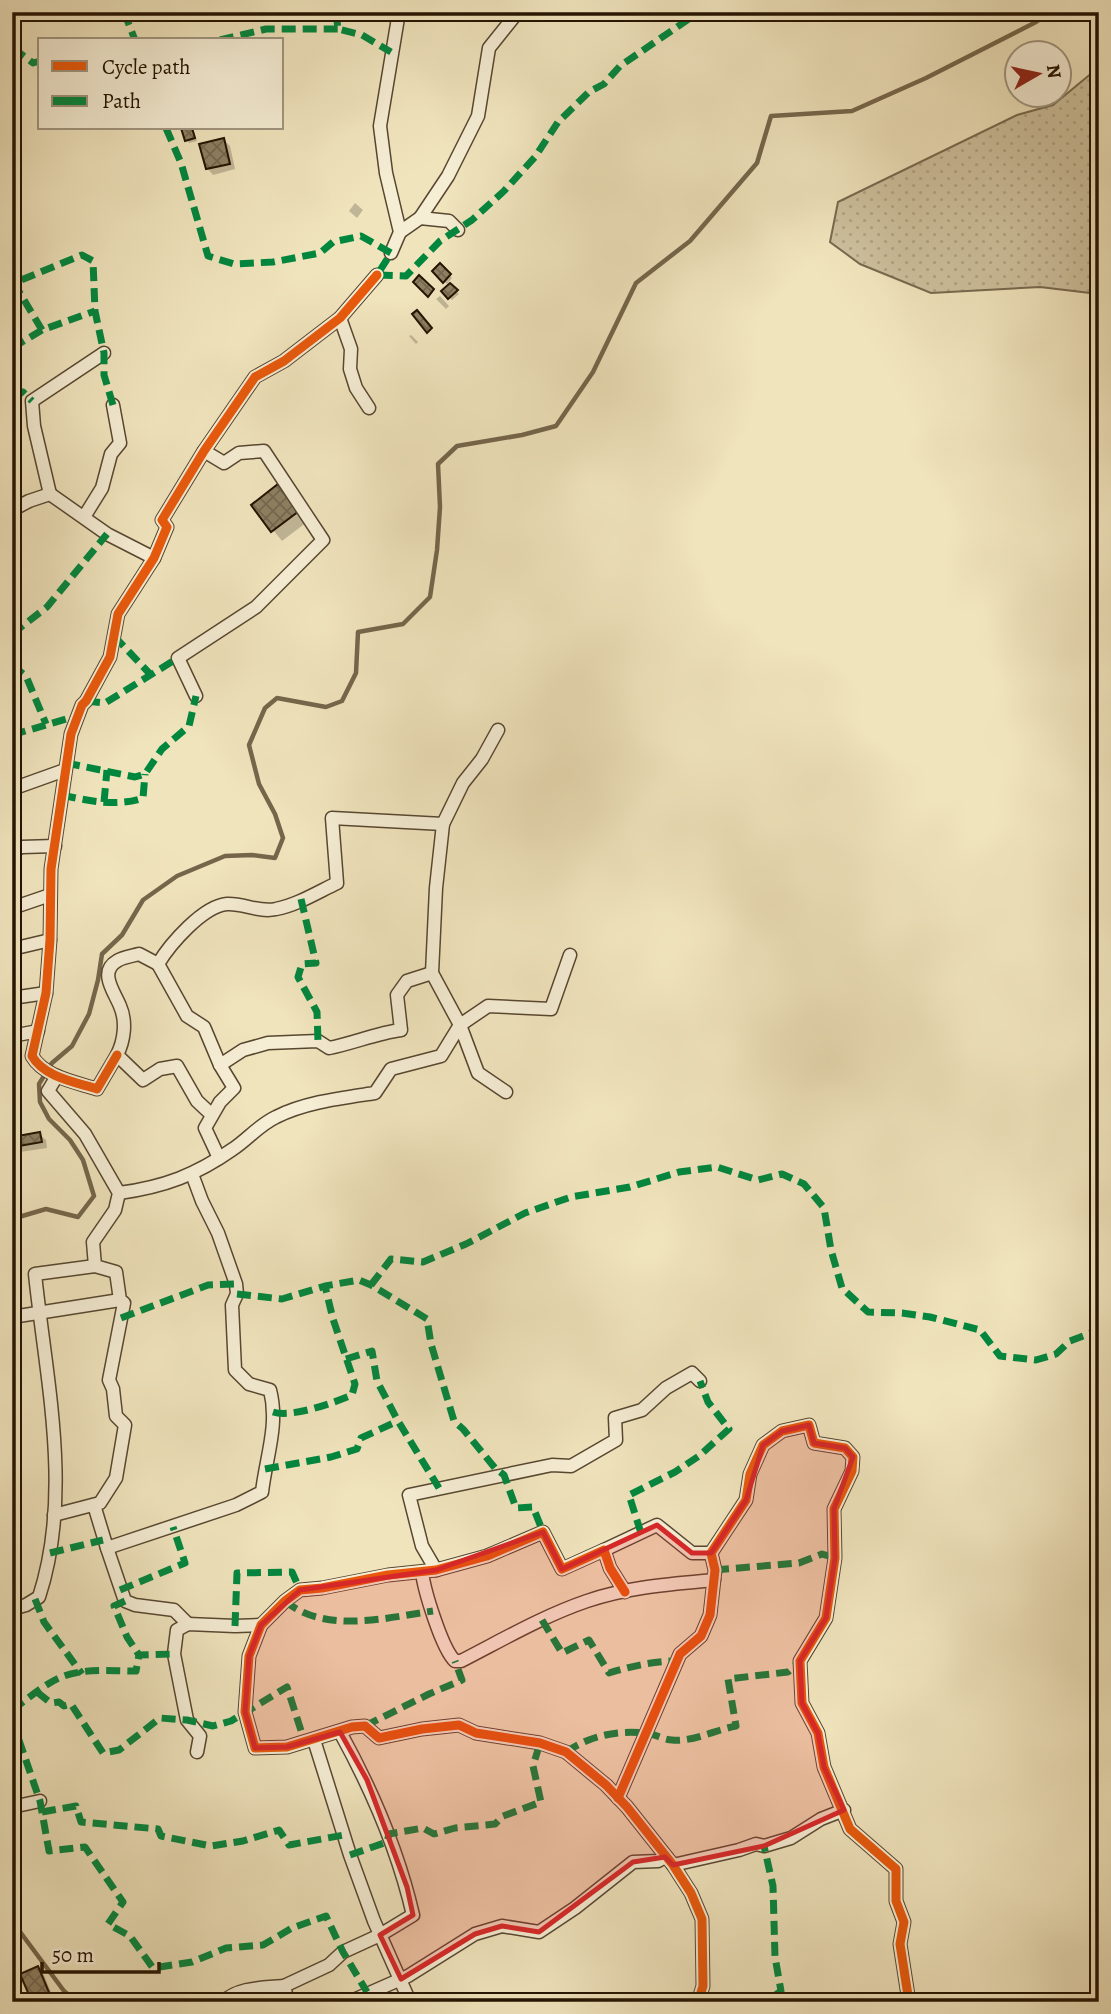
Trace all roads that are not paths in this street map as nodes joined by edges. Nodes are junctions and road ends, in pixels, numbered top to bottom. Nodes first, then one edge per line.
1 (399, 12) edge
2 (517, 13) edge
3 (420, 218) junction
4 (458, 230) dead end
5 (400, 232) junction
6 (391, 253) dead end
7 (377, 275) dead end
8 (340, 318) junction
9 (104, 353) dead end
10 (113, 405) dead end
11 (369, 408) dead end
12 (204, 451) junction
13 (50, 494) junction
14 (12, 510) edge
15 (84, 517) junction
16 (154, 558) junction
17 (196, 696) dead end
18 (498, 730) dead end
19 (65, 770) junction
20 (12, 789) edge
21 (443, 824) junction
22 (55, 846) junction
23 (12, 851) edge
24 (50, 895) junction
25 (12, 908) edge
26 (50, 940) junction
27 (12, 949) edge
28 (570, 955) dead end
29 (159, 964) junction
30 (432, 973) junction
31 (46, 993) junction
32 (12, 998) edge
33 (460, 1025) junction
34 (38, 1031) junction
35 (12, 1036) edge
36 (117, 1055) junction
37 (220, 1066) junction
38 (55, 1075) junction
39 (506, 1092) dead end
40 (212, 1115) junction
41 (219, 1158) junction
42 (192, 1174) junction
43 (119, 1193) junction
44 (95, 1266) junction
45 (120, 1300) junction
46 (39, 1313) junction
47 (12, 1317) edge
48 (700, 1381) dead end
49 (94, 1505) junction
50 (54, 1515) junction
51 (107, 1548) junction
52 (604, 1550) junction
53 (711, 1553) junction
54 (436, 1570) junction
55 (422, 1572) junction
56 (714, 1580) junction
57 (625, 1591) junction
58 (12, 1609) edge
59 (188, 1624) junction
60 (261, 1625) junction
61 (340, 1732) junction
62 (314, 1740) junction
63 (197, 1752) dead end
64 (618, 1798) junction
65 (40, 1801) dead end
66 (12, 1807) edge
67 (844, 1810) junction
68 (669, 1861) junction
69 (380, 1935) junction
70 (401, 1979) junction
71 (284, 1986) junction
72 (223, 2002) edge
73 (288, 2002) edge
74 (349, 2002) edge
75 (410, 2002) edge
76 (698, 2002) edge
77 (909, 2002) edge

1 - 5 street
2 - 3 street
3 - 4 street
3 - 5 street
5 - 6 street
7 - 8 street
8 - 11 street
8 - 12 street
9 - 13 street
10 - 15 street
12 - 16 street
12 - 17 street
13 - 14 street
13 - 15 street
15 - 16 street
16 - 19 street
18 - 21 street
19 - 20 street
19 - 22 street
21 - 29 street
21 - 30 street
22 - 23 street
22 - 24 street
24 - 25 street
24 - 26 street
26 - 27 street
26 - 31 street
28 - 33 street
29 - 36 street
29 - 37 street
30 - 33 street
30 - 37 street
31 - 32 street
31 - 34 street
33 - 39 street
33 - 41 street
34 - 35 street
34 - 38 street
36 - 38 street
36 - 40 street
37 - 40 street
38 - 43 street
40 - 41 street
41 - 42 street
42 - 43 street
42 - 51 street
43 - 44 street
44 - 45 street
44 - 46 street
45 - 46 street
45 - 49 street
46 - 47 street
46 - 50 street
48 - 54 street
49 - 50 street
49 - 51 street
50 - 58 street
51 - 59 street
52 - 53 street
52 - 54 street
52 - 57 street
53 - 56 street
53 - 67 street
54 - 55 street
55 - 57 street
55 - 60 street
56 - 57 street
56 - 64 street
59 - 60 street
59 - 63 street
60 - 62 street
61 - 62 street
61 - 64 street
61 - 69 street
62 - 69 street
64 - 68 street
65 - 66 street
67 - 68 street
67 - 77 street
68 - 70 street
68 - 76 street
69 - 70 street
69 - 71 street
70 - 74 street
70 - 75 street
71 - 72 street
71 - 73 street

